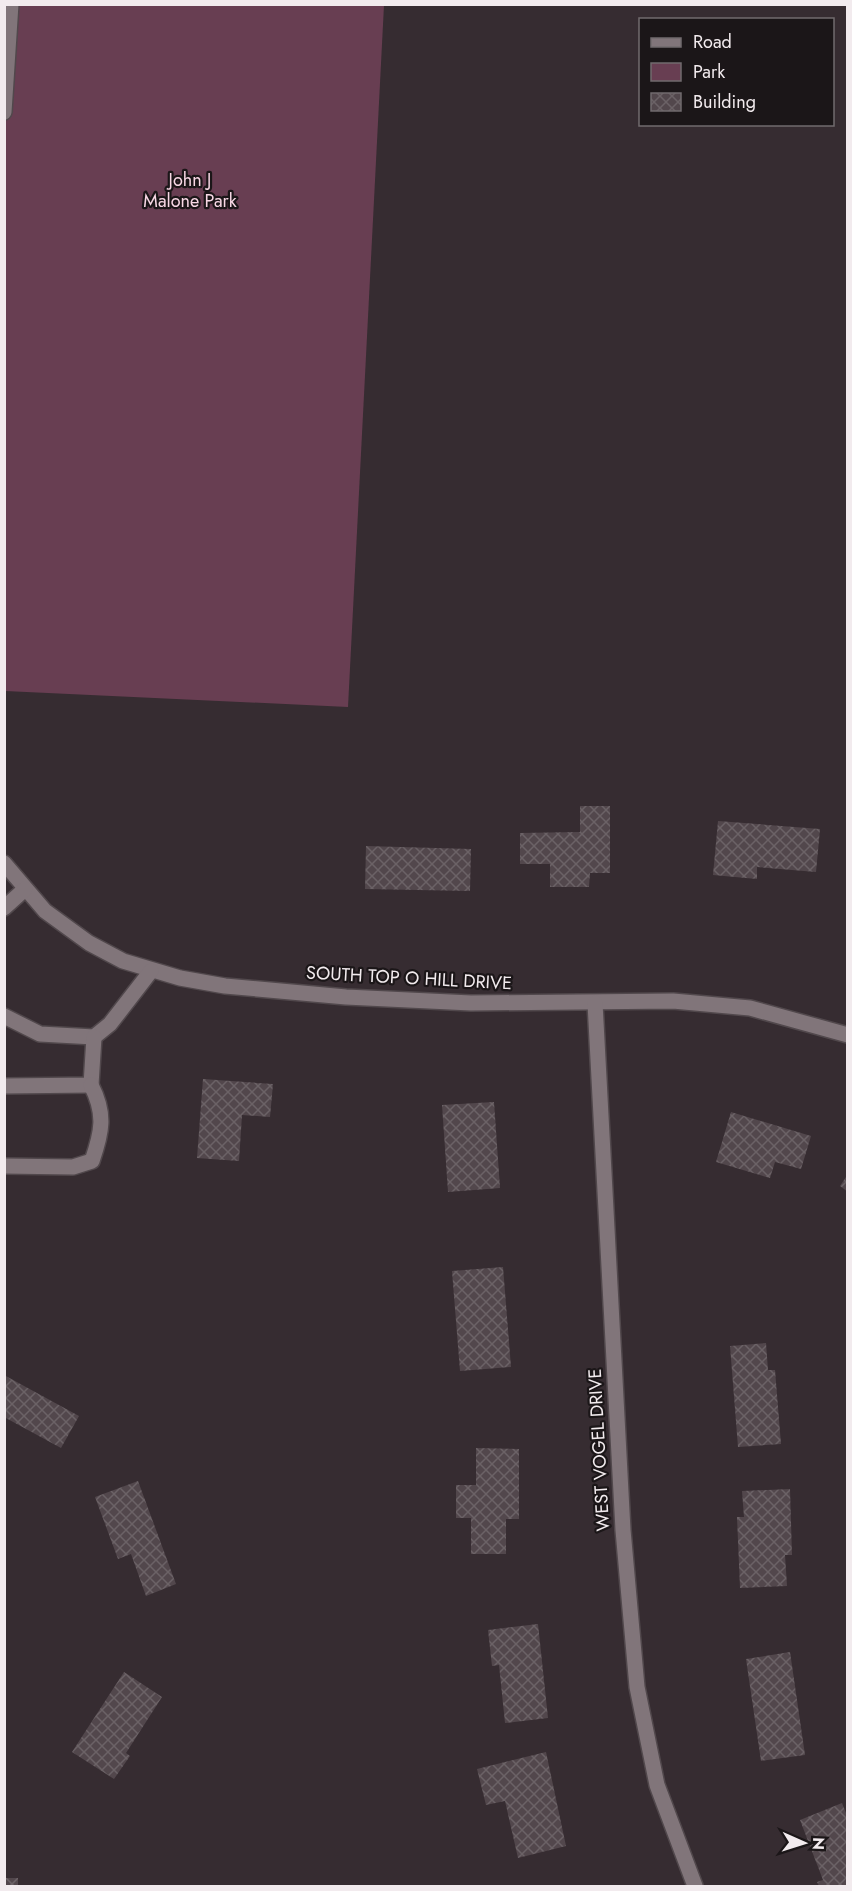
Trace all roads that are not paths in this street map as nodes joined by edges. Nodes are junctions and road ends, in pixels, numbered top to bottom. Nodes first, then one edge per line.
1 (11, 4) edge
2 (4, 112) edge
3 (4, 863) edge
4 (25, 889) junction
5 (4, 908) edge
6 (151, 971) junction
7 (595, 1003) junction
8 (4, 1016) edge
9 (848, 1035) edge
10 (94, 1037) junction
11 (91, 1085) junction
12 (4, 1086) edge
13 (4, 1166) edge
14 (695, 1887) edge

1 - 2 street
3 - 4 street, SOUTH TOP O HILL DRIVE
4 - 5 street
4 - 6 street, SOUTH TOP O HILL DRIVE
6 - 7 street, SOUTH TOP O HILL DRIVE
6 - 10 street
7 - 9 street, SOUTH TOP O HILL DRIVE
7 - 14 street, WEST VOGEL DRIVE
8 - 10 street
10 - 11 street
11 - 12 street
11 - 13 street

